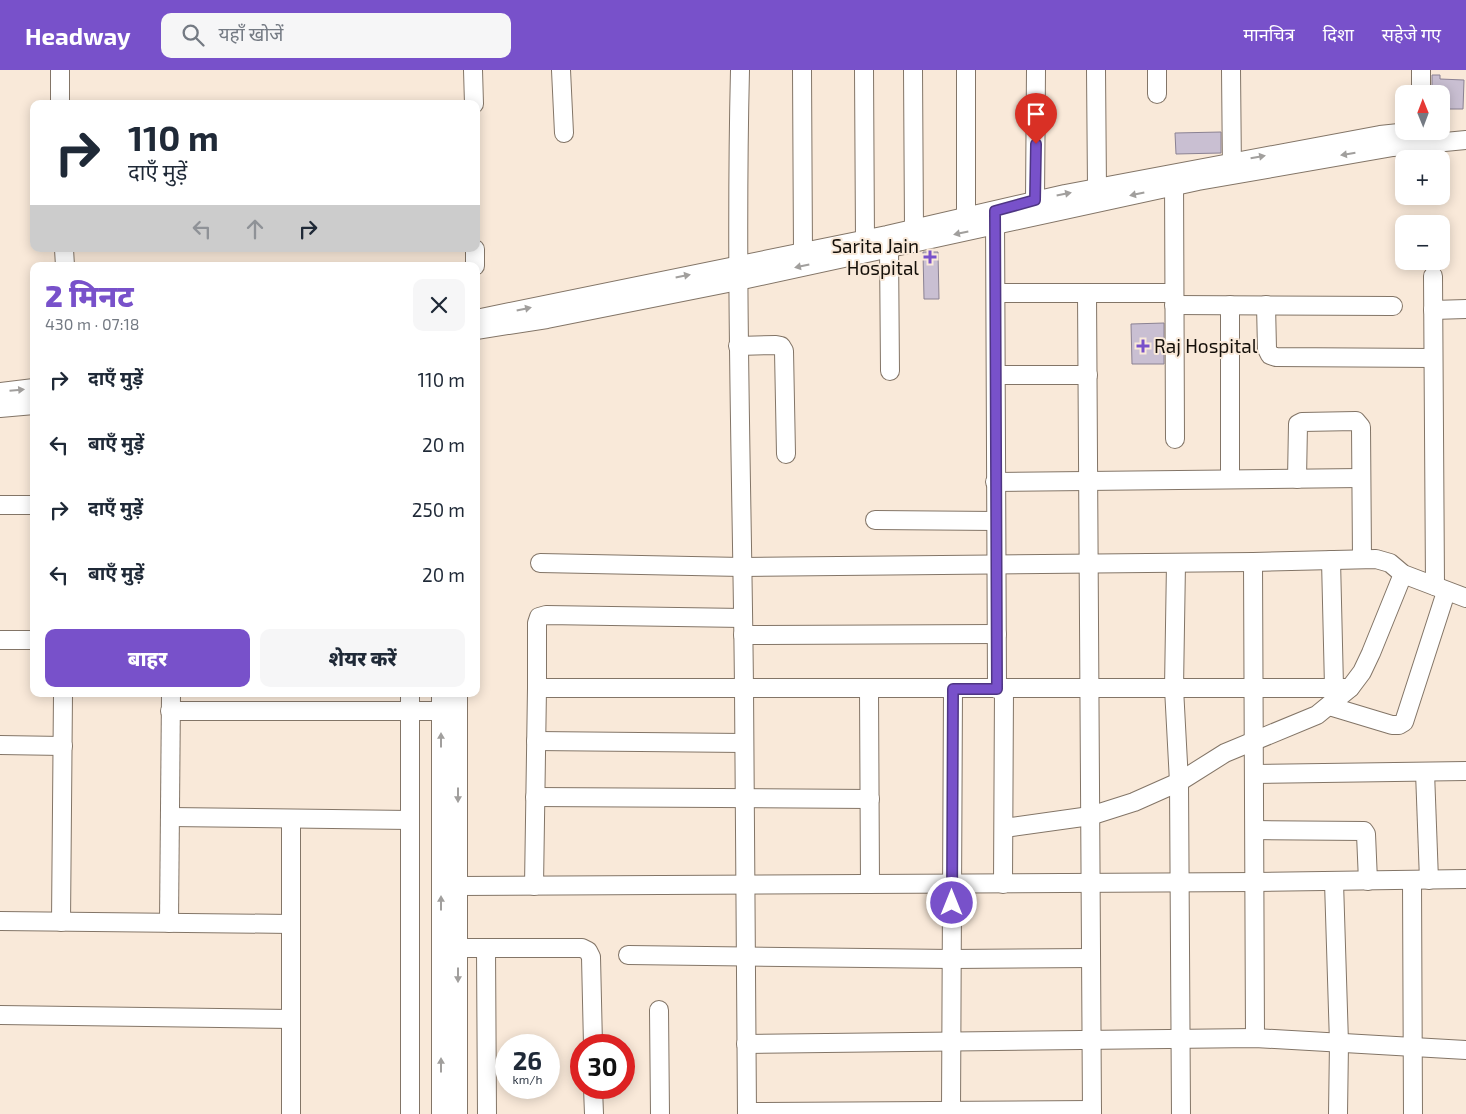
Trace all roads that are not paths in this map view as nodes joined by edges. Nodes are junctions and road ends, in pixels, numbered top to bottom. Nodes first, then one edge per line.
1 (60, 70) edge
2 (473, 70) edge
3 (561, 70) edge
4 (740, 70) edge
5 (802, 70) edge
6 (864, 70) edge
7 (913, 70) edge
8 (966, 70) edge
9 (1036, 70) edge
10 (1096, 70) edge
11 (1157, 70) edge
12 (1231, 70) edge
13 (1421, 70) edge
14 (1421, 85) edge
15 (1157, 94) dead end
16 (60, 100) edge
17 (474, 100) edge
18 (1466, 129) edge
19 (1450, 130) edge
20 (564, 134) dead end
21 (1395, 138) edge
22 (1466, 140) edge
23 (1380, 142) junction
24 (1232, 168) junction
25 (1174, 180) junction
26 (1097, 188) junction
27 (1035, 200) junction
28 (966, 217) junction
29 (995, 218) junction
30 (914, 229) junction
31 (865, 240) junction
32 (890, 248) junction
33 (803, 252) junction
34 (738, 273) junction
35 (1433, 276) dead end
36 (996, 293) junction
37 (1087, 293) junction
38 (1174, 299) junction
39 (1230, 305) junction
40 (1266, 305) junction
41 (1393, 306) dead end
42 (1466, 309) edge
43 (1433, 310) junction
44 (480, 318) edge
45 (480, 329) edge
46 (738, 346) junction
47 (1433, 358) junction
48 (890, 371) dead end
49 (996, 374) junction
50 (1088, 375) junction
51 (30, 388) edge
52 (0, 392) edge
53 (30, 405) edge
54 (0, 408) edge
55 (1175, 439) dead end
56 (786, 454) dead end
57 (1361, 478) junction
58 (1230, 479) junction
59 (1297, 479) junction
60 (1088, 481) junction
61 (995, 482) junction
62 (0, 505) edge
63 (30, 505) edge
64 (874, 520) dead end
65 (996, 521) junction
66 (1362, 559) junction
67 (1331, 560) junction
68 (1088, 562) junction
69 (1253, 562) junction
70 (540, 563) dead end
71 (996, 563) junction
72 (1176, 563) junction
73 (742, 567) junction
74 (1403, 574) junction
75 (1440, 589) junction
76 (1466, 598) edge
77 (743, 626) junction
78 (997, 634) junction
79 (0, 640) edge
80 (30, 640) edge
81 (538, 688) junction
82 (744, 688) junction
83 (1174, 688) junction
84 (1254, 688) junction
85 (1342, 688) junction
86 (869, 689) junction
87 (953, 689) junction
88 (1001, 689) junction
89 (1089, 689) junction
90 (63, 697) edge
91 (170, 702) edge
92 (275, 702) edge
93 (410, 702) edge
94 (449, 702) edge
95 (1329, 706) junction
96 (1254, 740) junction
97 (536, 741) junction
98 (744, 743) junction
99 (0, 744) edge
100 (63, 746) junction
101 (1466, 771) edge
102 (1425, 772) junction
103 (1255, 774) junction
104 (1180, 782) junction
105 (535, 797) junction
106 (744, 798) junction
107 (870, 799) junction
108 (1090, 816) junction
109 (170, 817) junction
110 (290, 818) junction
111 (410, 820) junction
112 (1004, 828) junction
113 (1256, 830) junction
114 (1466, 879) edge
115 (1421, 880) junction
116 (1368, 881) junction
117 (1180, 882) junction
118 (1256, 882) junction
119 (1334, 882) junction
120 (1090, 883) junction
121 (870, 884) junction
122 (952, 884) junction
123 (1003, 884) junction
124 (745, 885) junction
125 (458, 886) junction
126 (534, 886) junction
127 (0, 921) edge
128 (61, 922) junction
129 (170, 923) junction
130 (291, 924) junction
131 (458, 948) junction
132 (486, 948) junction
133 (628, 955) dead end
134 (745, 956) junction
135 (1091, 958) junction
136 (952, 959) junction
137 (659, 1010) dead end
138 (0, 1014) edge
139 (291, 1020) junction
140 (593, 1034) edge
141 (1255, 1038) junction
142 (1182, 1039) junction
143 (1091, 1040) junction
144 (952, 1042) junction
145 (1338, 1042) junction
146 (746, 1044) junction
147 (1413, 1047) junction
148 (1466, 1050) edge
149 (594, 1099) edge
150 (951, 1111) junction
151 (1092, 1112) edge
152 (747, 1113) edge
153 (291, 1114) edge
154 (410, 1114) edge
155 (441, 1114) edge
156 (458, 1114) edge
157 (487, 1114) edge
158 (594, 1114) edge
159 (660, 1114) edge
160 (1182, 1114) edge
161 (1338, 1114) edge
162 (1413, 1114) edge

1 - 16 street
2 - 17 street
3 - 20 street
4 - 34 street
5 - 33 street
6 - 31 street
7 - 30 street
8 - 28 street
9 - 27 street
10 - 26 street
11 - 15 street
12 - 24 street
13 - 14 street
18 - 19 street
21 - 23 street
22 - 23 street
23 - 24 street
24 - 25 street
25 - 26 street
25 -> 29 street
25 - 38 street
27 -> 26 street
27 - 29 street
28 - 29 street
28 - 30 street
29 -> 32 street
29 - 36 street
30 - 31 street
31 - 33 street
32 -> 34 street
32 - 48 street
33 - 34 street
44 -> 34 street
34 - 45 street
34 - 46 street
35 - 43 street
36 - 37 street
36 - 49 street
37 - 38 street
37 - 50 street
38 - 39 street
38 - 55 street
39 - 40 street
39 - 58 street
40 - 41 street
40 - 47 street
42 - 43 street
43 - 47 street
46 - 56 street
46 - 73 street
47 - 75 street
49 - 50 street
49 - 61 street
50 - 60 street
52 -> 51 street
53 - 54 street
57 - 59 street
57 - 59 street
57 - 66 street
58 - 59 street
58 - 60 street
60 - 61 street
60 - 68 street
61 - 65 street
62 - 63 street
64 - 65 street
65 - 71 street
66 - 67 street
66 - 74 street
67 - 69 street
67 - 85 street
68 - 71 street
68 - 72 street
68 - 89 street
69 - 72 street
69 - 84 street
70 - 73 street
71 - 73 street
71 - 78 street
72 - 83 street
73 - 77 street
74 - 75 street
74 - 85 street
75 - 76 street
75 - 95 street
77 - 78 street
77 - 81 street
77 - 82 street
78 - 88 street
79 - 80 street
81 - 82 street
81 - 97 street
82 - 86 street
82 - 98 street
83 - 84 street
83 - 89 street
83 - 104 street
84 - 85 street
84 - 96 street
85 - 95 street
86 - 87 street
86 - 107 street
87 - 88 street
87 - 122 street
88 - 89 street
88 - 112 street
89 - 108 street
90 - 100 street
91 - 92 street
91 - 109 street
92 - 93 street
93 - 94 street
93 - 111 street
94 -> 125 street
155 -> 94 street
95 - 96 street
96 - 103 street
96 - 104 street
97 - 98 street
97 - 105 street
98 - 106 street
99 - 100 street
100 - 128 street
101 - 102 street
102 - 103 street
102 - 115 street
103 - 113 street
104 - 108 street
104 - 117 street
105 - 106 street
105 - 126 street
106 - 107 street
106 - 124 street
107 - 121 street
108 - 112 street
108 - 120 street
109 - 110 street
109 - 129 street
110 - 111 street
110 - 130 street
111 - 154 street
112 - 123 street
113 - 116 street
113 - 118 street
114 - 115 street
115 - 116 street
115 - 147 street
116 - 119 street
117 - 118 street
117 - 120 street
117 - 142 street
118 - 119 street
118 - 141 street
119 - 145 street
120 - 123 street
120 - 135 street
121 - 122 street
121 - 124 street
122 - 123 street
122 - 136 street
124 - 126 street
124 - 134 street
125 - 126 street
125 - 131 street
127 - 128 street
128 - 129 street
129 - 130 street
130 - 139 street
131 - 132 street
131 -> 156 street
132 - 140 street
132 - 157 street
133 - 134 street
134 - 136 street
134 - 146 street
135 - 136 street
135 - 143 street
136 - 144 street
137 - 159 street
138 - 139 street
139 - 153 street
141 - 142 street
141 - 145 street
142 - 143 street
142 - 160 street
143 - 144 street
143 - 151 street
144 - 146 street
144 - 150 street
145 - 147 street
145 - 161 street
146 - 152 street
147 - 148 street
147 - 162 street
149 - 158 street
150 - 151 street
150 - 152 street

